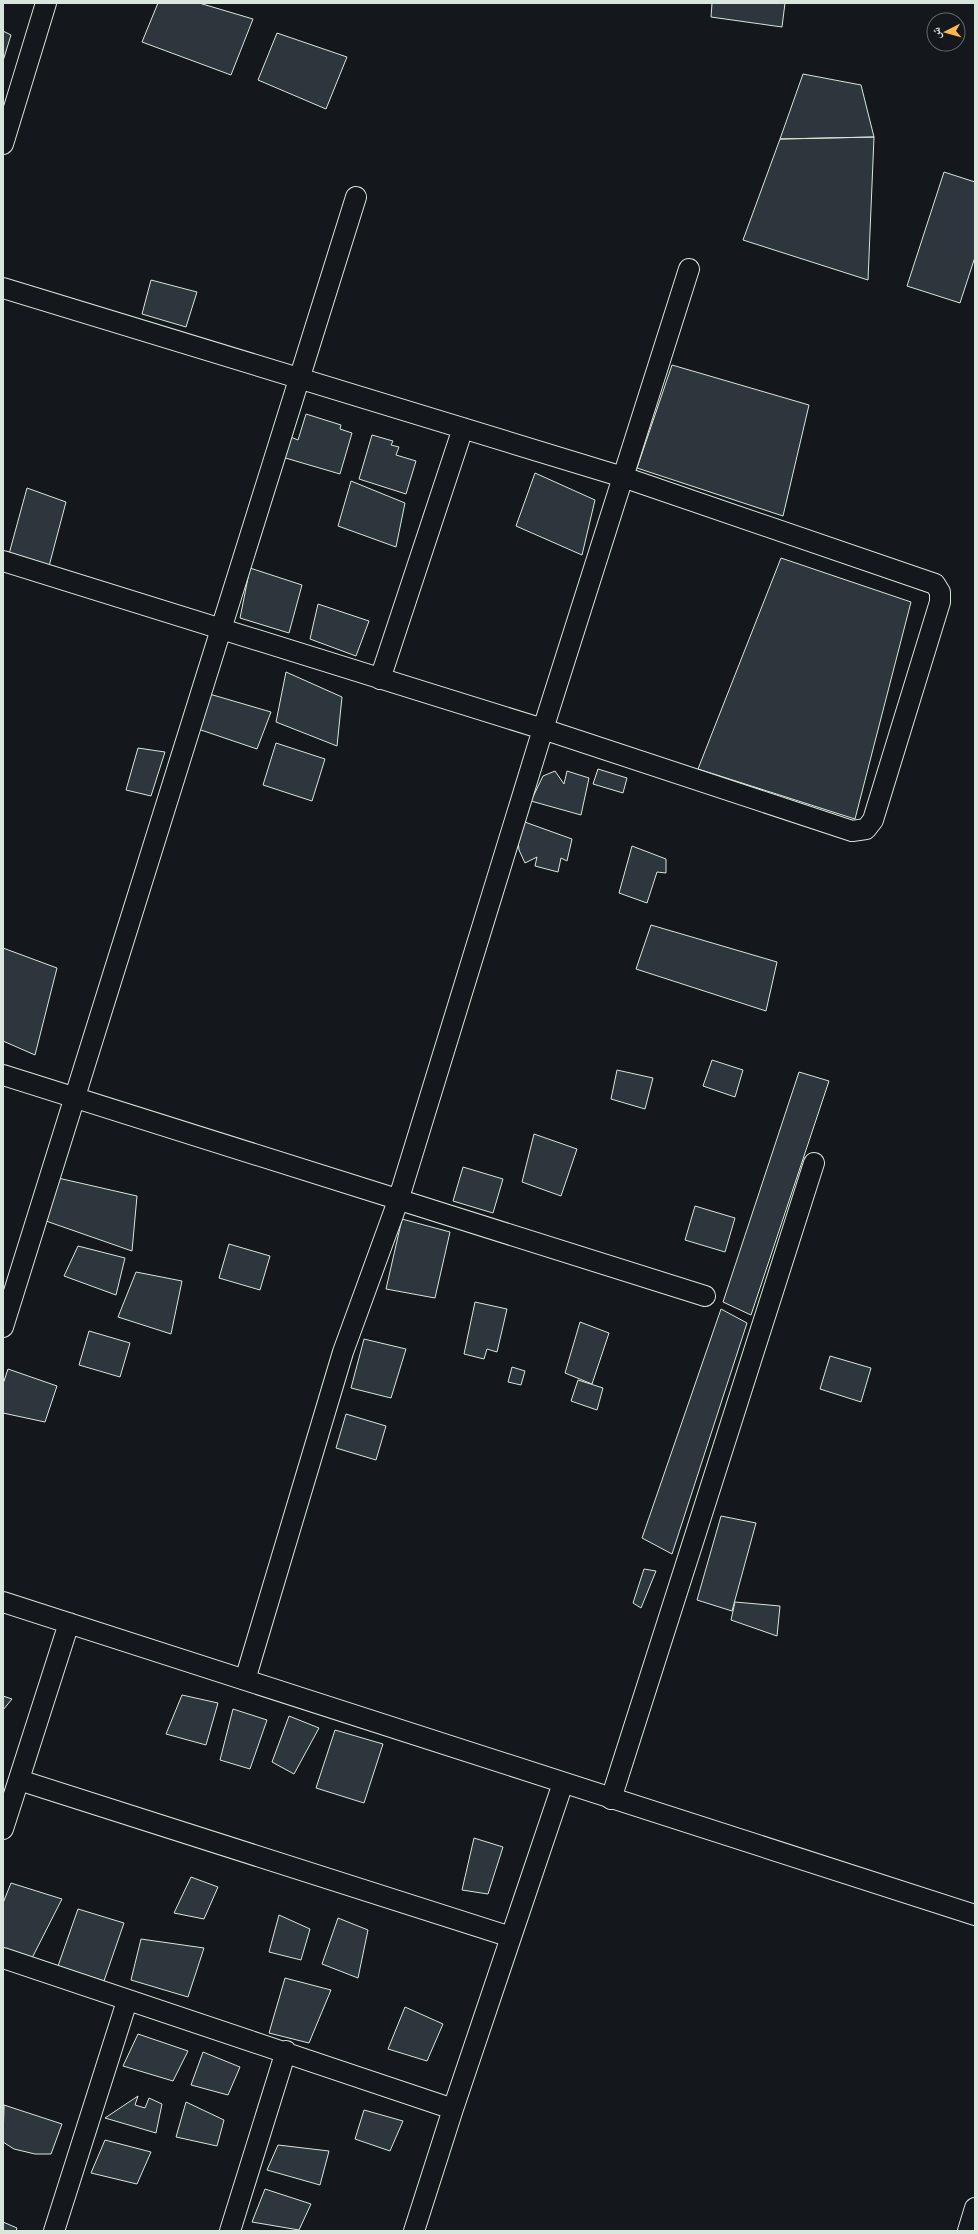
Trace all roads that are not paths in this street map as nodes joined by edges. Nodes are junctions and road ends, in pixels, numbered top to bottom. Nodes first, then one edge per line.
1 (46, 3) edge
2 (3, 144) edge
3 (356, 198) dead end
4 (689, 269) dead end
5 (3, 288) edge
6 (300, 378) junction
7 (463, 428) junction
8 (623, 477) junction
9 (3, 561) edge
10 (222, 628) junction
11 (380, 679) junction
12 (543, 729) junction
13 (3, 1075) edge
14 (75, 1096) junction
15 (814, 1163) dead end
16 (398, 1200) junction
17 (705, 1296) dead end
18 (3, 1327) edge
19 (3, 1602) edge
20 (69, 1623) junction
21 (245, 1680) junction
22 (19, 1780) junction
23 (562, 1783) junction
24 (611, 1798) junction
25 (3, 1829) edge
26 (975, 1915) edge
27 (511, 1937) junction
28 (3, 1958) edge
29 (127, 2001) junction
30 (286, 2051) junction
31 (453, 2109) junction
32 (975, 2208) edge
33 (54, 2231) edge
34 (230, 2231) edge
35 (414, 2231) edge
36 (968, 2231) edge

1 - 2 street
3 - 6 street
4 - 8 street
5 - 6 street
6 - 7 street
6 - 10 street
7 - 8 street
7 - 11 street
8 - 12 street
8 - 12 street
9 - 10 street
10 - 11 street
10 - 14 street
11 - 12 street
12 - 16 street
13 - 14 street
14 - 16 street
14 - 18 street
15 - 24 street
16 - 17 street
16 - 21 street
19 - 20 street
20 - 21 street
20 - 22 street
21 - 23 street
22 - 25 street
22 - 27 street
23 - 24 street
23 - 27 street
24 - 26 street
27 - 31 street
28 - 29 street
29 - 30 street
29 - 33 street
30 - 31 street
30 - 34 street
31 - 35 street
32 - 36 street

